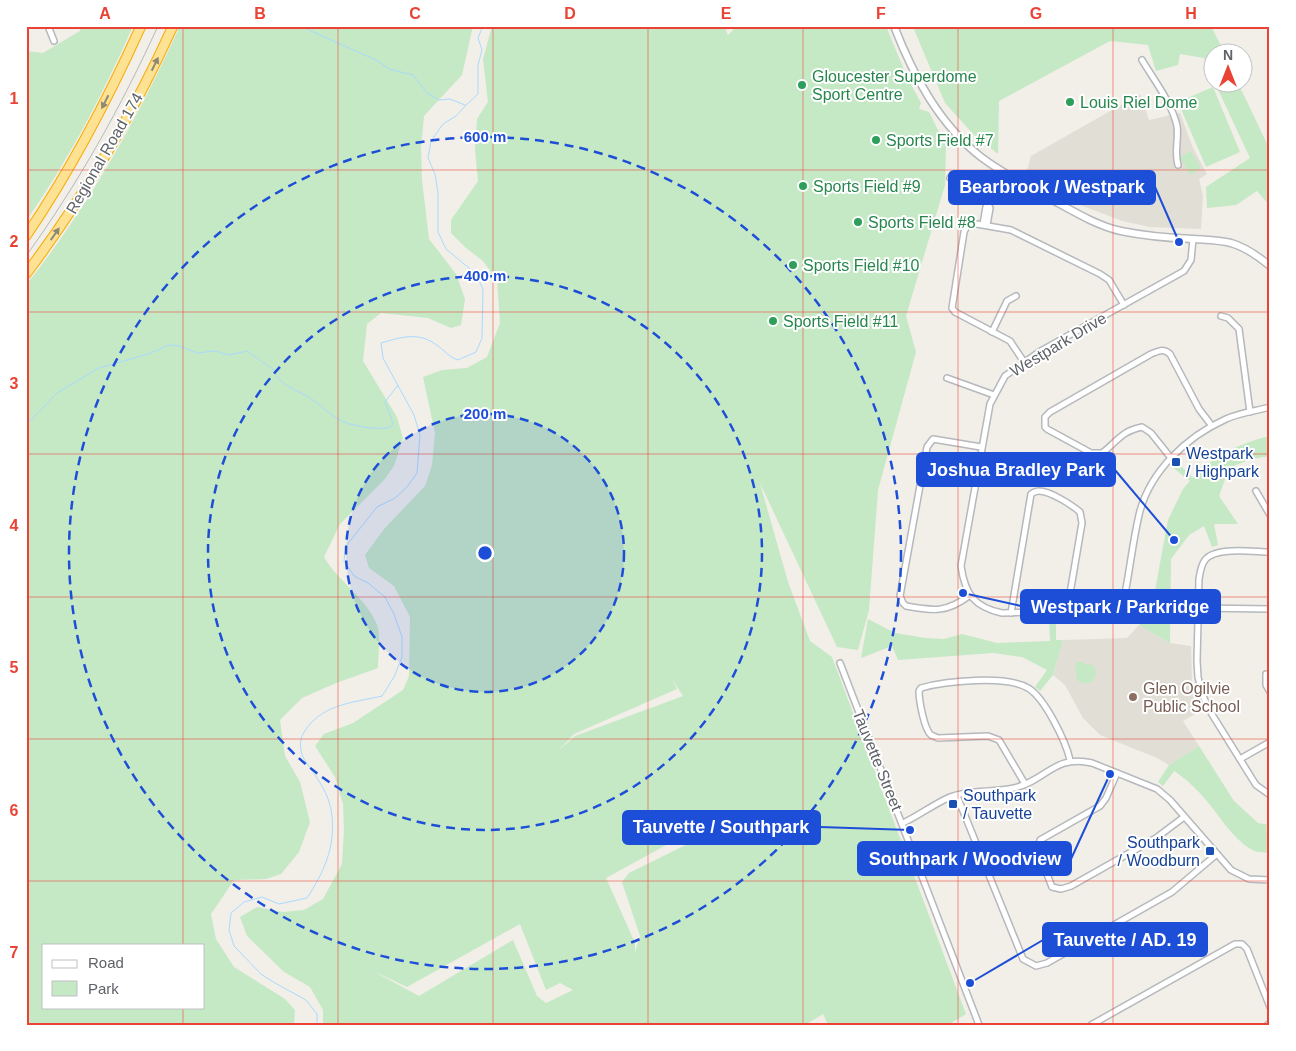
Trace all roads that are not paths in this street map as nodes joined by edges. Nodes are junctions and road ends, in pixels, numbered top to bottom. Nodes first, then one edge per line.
1 (48, 26) edge
2 (142, 26) edge
3 (173, 26) edge
4 (894, 26) edge
5 (54, 41) dead end
6 (1142, 60) dead end
7 (1178, 165) dead end
8 (950, 178) dead end
9 (985, 225) junction
10 (26, 236) edge
11 (1193, 240) junction
12 (1270, 266) edge
13 (26, 274) edge
14 (1016, 296) dead end
15 (1124, 305) junction
16 (1221, 316) dead end
17 (992, 332) junction
18 (1024, 362) junction
19 (946, 378) dead end
20 (994, 395) junction
21 (1270, 407) edge
22 (1250, 412) junction
23 (1212, 426) junction
24 (981, 447) junction
25 (1171, 458) junction
26 (1256, 491) dead end
27 (1270, 515) edge
28 (1270, 552) edge
29 (970, 596) junction
30 (1198, 608) junction
31 (1270, 609) edge
32 (1067, 611) junction
33 (1011, 613) junction
34 (840, 663) dead end
35 (1266, 674) dead end
36 (1270, 692) edge
37 (1270, 742) edge
38 (1240, 759) junction
39 (1070, 760) junction
40 (1117, 772) junction
41 (1025, 784) junction
42 (1270, 795) edge
43 (957, 796) junction
44 (1184, 817) junction
45 (903, 824) junction
46 (1217, 854) junction
47 (1270, 880) edge
48 (1270, 1007) edge
49 (980, 1025) edge
50 (1091, 1025) edge

1 - 5 street
2 -> 10 highway, Regional Road 174
13 -> 3 highway, Regional Road 174
4 - 11 street
6 - 7 street
8 - 9 street
9 - 15 street
9 - 17 street
11 - 12 street
11 - 15 street, Westpark Drive
14 - 17 street
15 - 18 street, Westpark Drive
16 - 22 street
17 - 18 street
18 - 20 street, Westpark Drive
19 - 20 street
20 - 24 street, Westpark Drive
21 - 22 street
22 - 23 street
23 - 25 street
23 - 25 street
24 - 29 street, Westpark Drive
24 - 29 street
25 - 32 street
26 - 27 street
28 - 30 street
29 - 33 street
30 - 31 street
30 - 38 street
32 - 33 street
32 - 33 street
34 - 45 street, Tauvette Street
35 - 36 street
37 - 38 street
38 - 42 street
39 - 40 street
39 - 41 street
39 - 41 street
40 - 44 street
40 - 44 street
41 - 43 street
43 - 45 street
43 - 46 street
44 - 46 street
45 - 49 street, Tauvette Street
46 - 47 street
48 - 50 street

